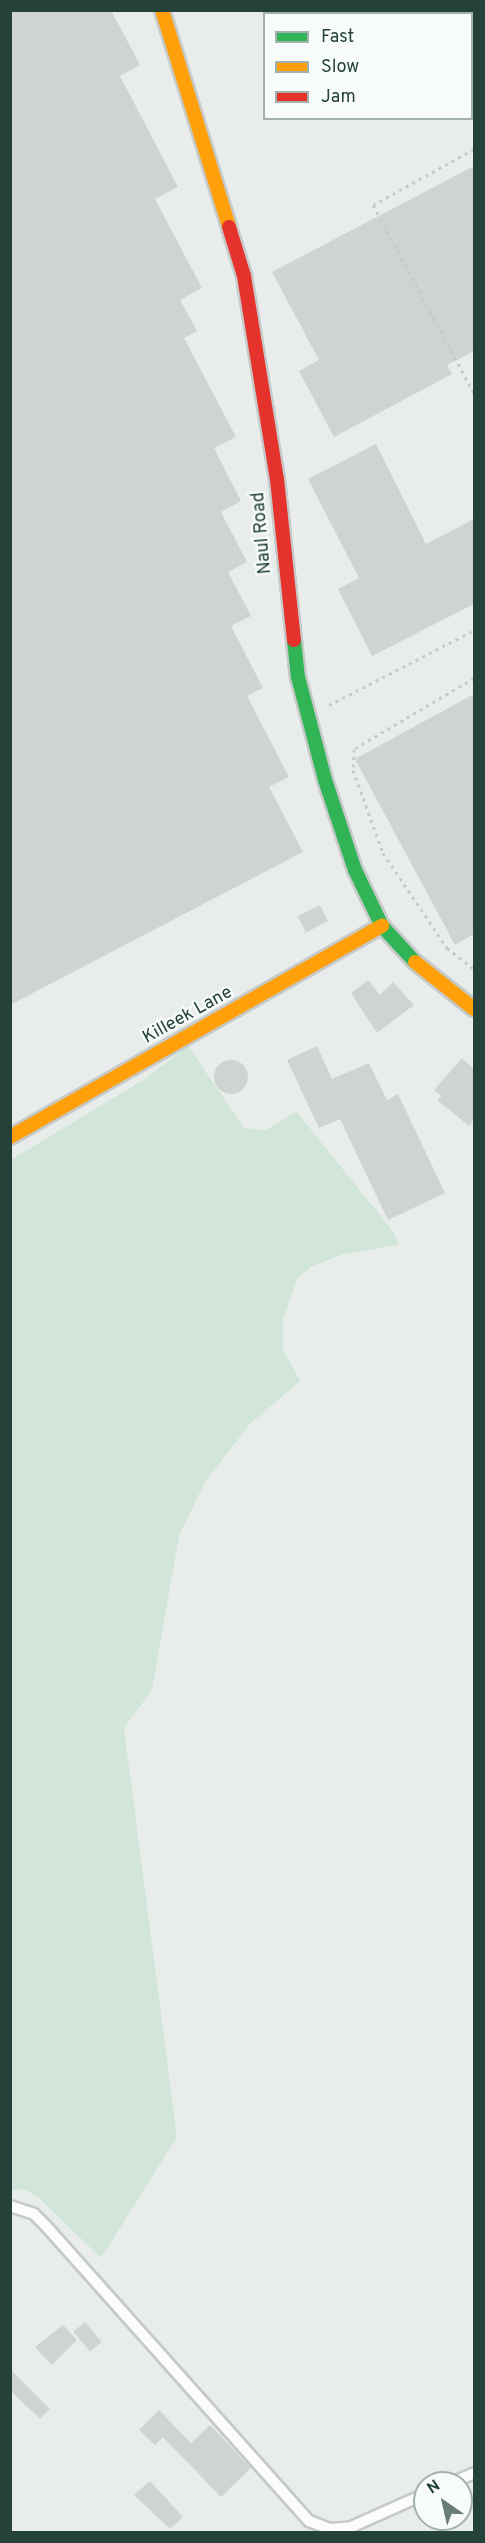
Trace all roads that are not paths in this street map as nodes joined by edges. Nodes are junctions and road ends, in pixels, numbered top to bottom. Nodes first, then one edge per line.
1 (162, 10) edge
2 (382, 926) junction
3 (474, 1009) edge
4 (10, 1137) edge
5 (10, 2206) edge
6 (413, 2499) edge

1 - 2 main road, Naul Road
2 - 3 main road, Naul Road
2 - 4 main road, Killeek Lane
5 - 6 lane

